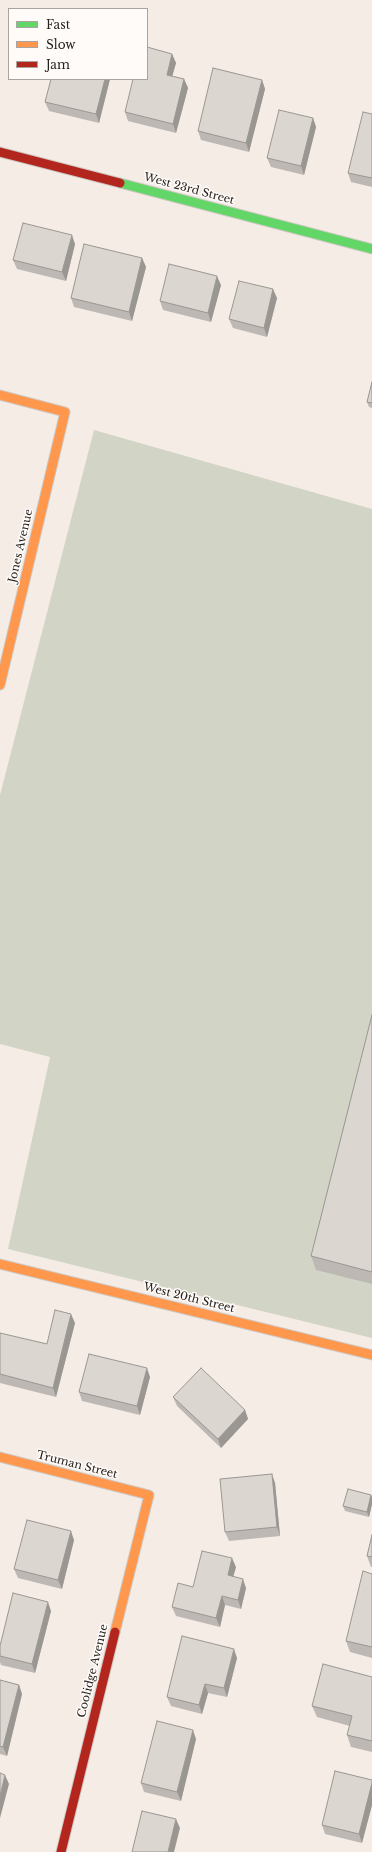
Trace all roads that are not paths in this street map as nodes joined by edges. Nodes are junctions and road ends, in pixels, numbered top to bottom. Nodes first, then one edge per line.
1 (0, 152) edge
2 (372, 249) edge
3 (0, 395) edge
4 (0, 685) edge
5 (0, 1264) edge
6 (372, 1355) edge
7 (0, 1458) edge
8 (149, 1495) joint
9 (61, 1852) edge

1 - 2 street, West 23rd Street
3 - 4 street, Jones Avenue
5 - 6 street, West 20th Street
7 - 8 street, Truman Street
8 - 9 street, Coolidge Avenue

